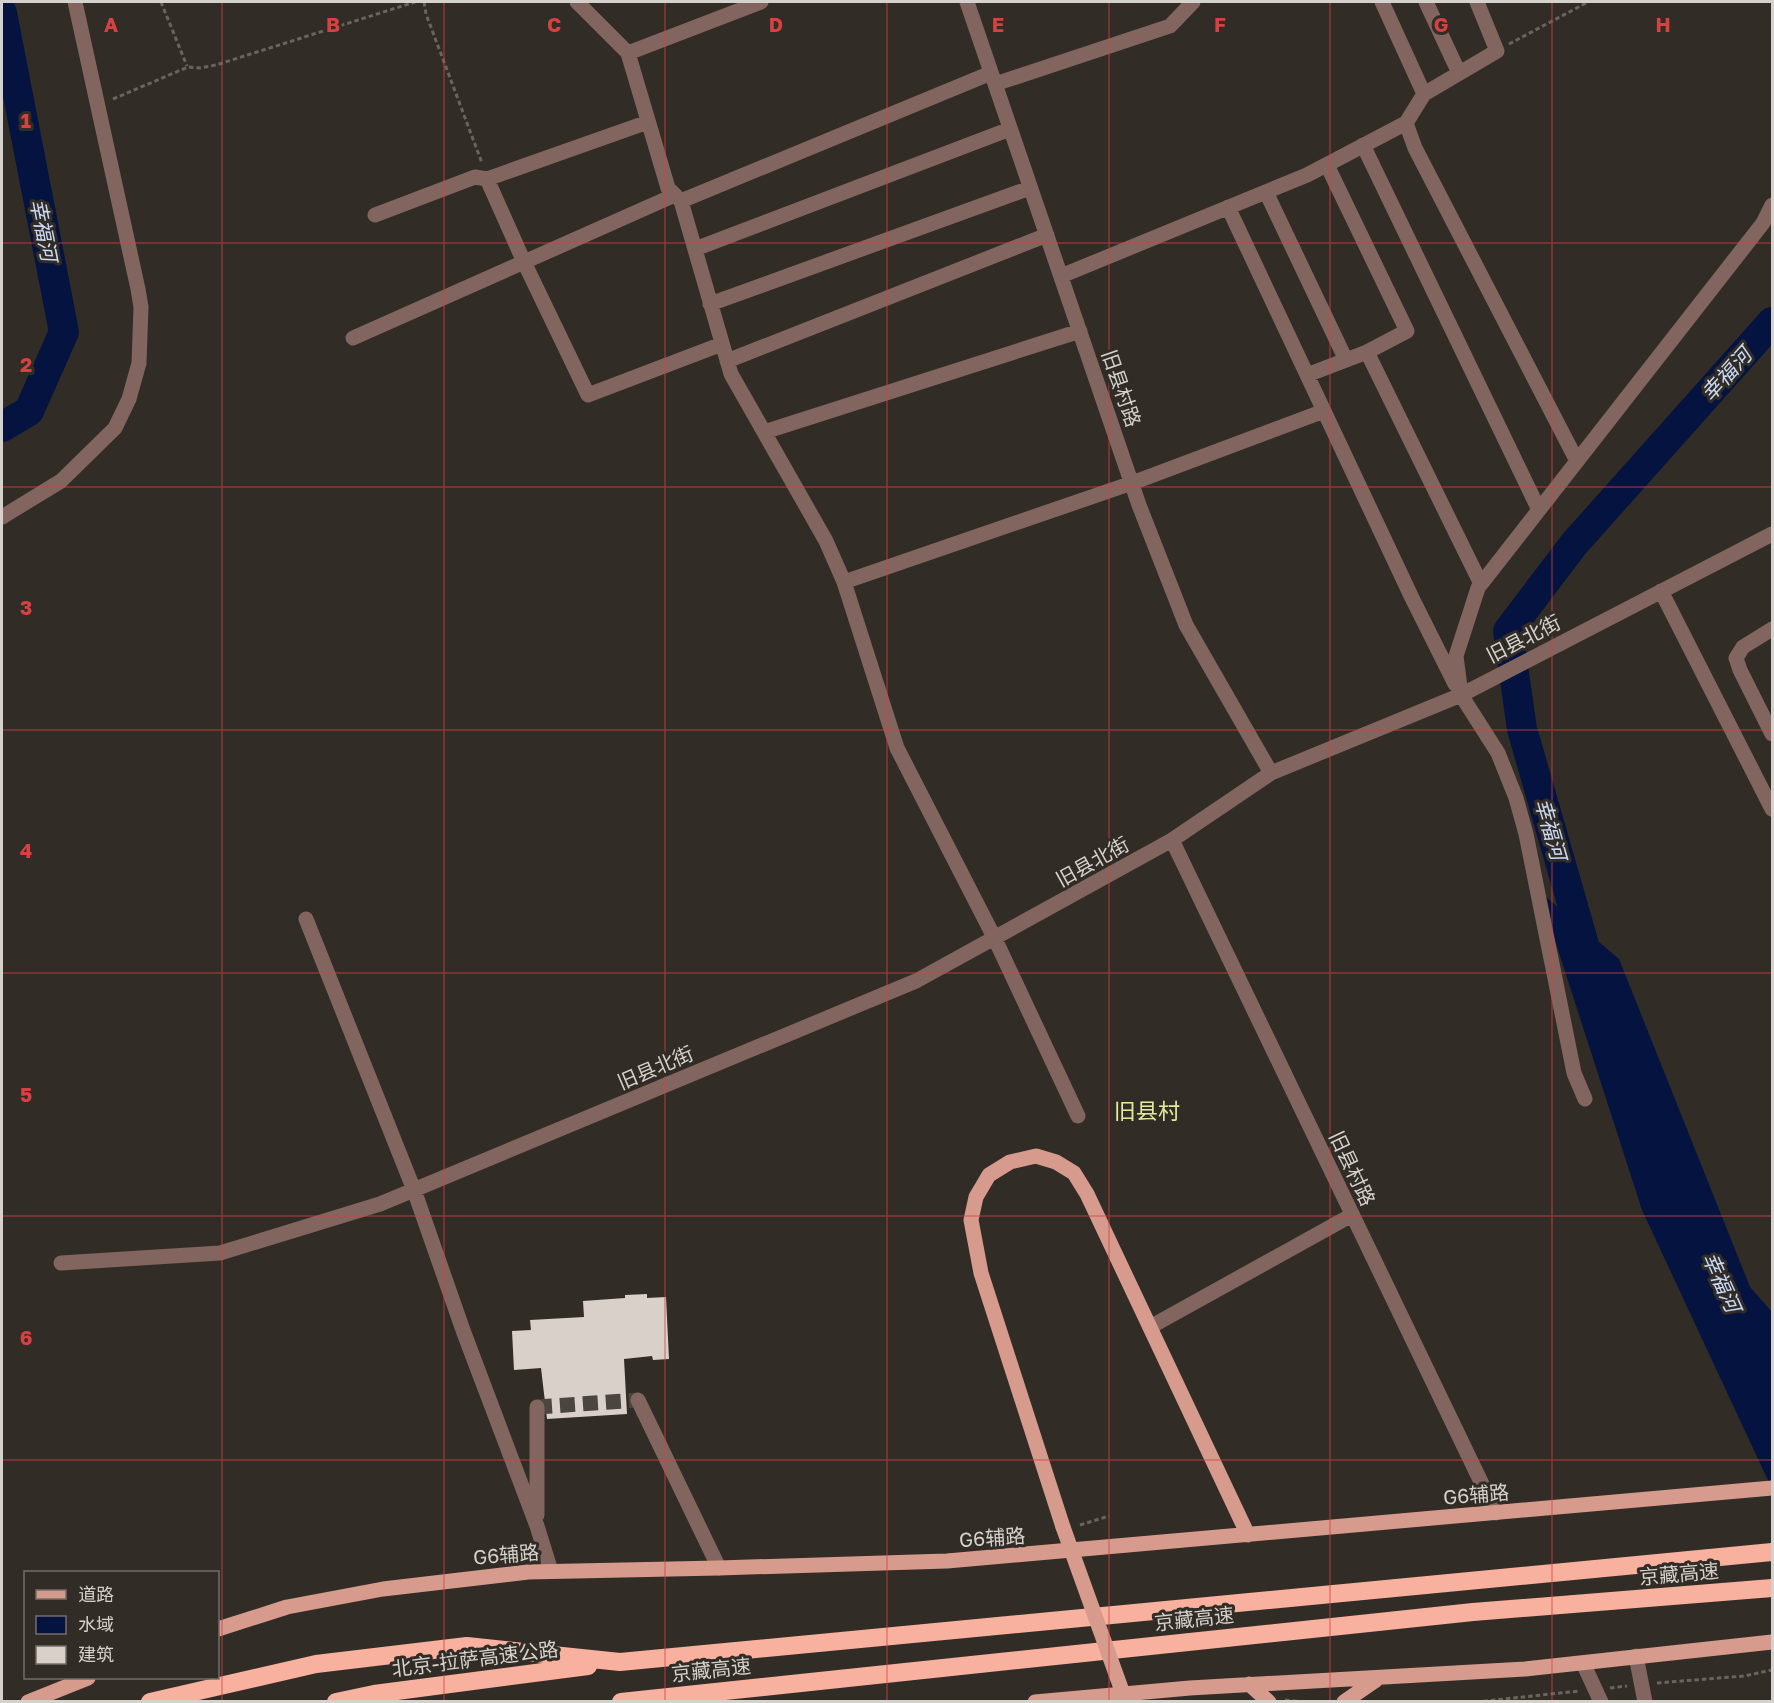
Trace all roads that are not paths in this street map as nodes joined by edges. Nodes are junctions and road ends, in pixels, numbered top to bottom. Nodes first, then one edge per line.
1 (75, 2) edge
2 (577, 2) edge
3 (761, 2) edge
4 (969, 2) edge
5 (1193, 2) edge
6 (1382, 2) edge
7 (1426, 2) edge
8 (1477, 2) edge
9 (628, 53) junction
10 (1459, 74) junction
11 (993, 78) junction
12 (1424, 94) junction
13 (648, 122) junction
14 (1406, 123) junction
15 (1010, 129) junction
16 (1363, 145) junction
17 (1327, 165) junction
18 (488, 179) junction
19 (1030, 188) junction
20 (1266, 192) junction
21 (678, 198) junction
22 (1773, 205) edge
23 (1228, 207) junction
24 (375, 215) dead end
25 (1047, 235) junction
26 (694, 249) junction
27 (524, 262) junction
28 (1061, 276) junction
29 (710, 304) junction
30 (1080, 331) junction
31 (353, 338) dead end
32 (722, 344) junction
33 (1367, 352) junction
34 (1346, 360) junction
35 (727, 361) junction
36 (1307, 375) junction
37 (1324, 411) junction
38 (764, 432) junction
39 (1577, 462) junction
40 (1132, 483) junction
41 (1539, 510) junction
42 (2, 517) edge
43 (1773, 534) edge
44 (844, 582) junction
45 (1481, 584) junction
46 (1661, 591) junction
47 (1773, 629) edge
48 (1461, 695) junction
49 (1773, 734) edge
50 (1271, 773) junction
51 (1773, 809) edge
52 (1173, 840) junction
53 (306, 919) dead end
54 (995, 939) junction
55 (1585, 1099) dead end
56 (1078, 1116) dead end
57 (414, 1190) junction
58 (1352, 1215) junction
59 (61, 1263) dead end
60 (1150, 1327) junction
61 (638, 1400) dead end
62 (537, 1407) dead end
63 (1773, 1488) edge
64 (1496, 1513) junction
65 (537, 1526) junction
66 (1248, 1535) junction
67 (1766, 1553) edge
68 (719, 1569) junction
69 (551, 1571) junction
70 (1773, 1588) edge
71 (219, 1629) edge
72 (1773, 1642) edge
73 (1636, 1656) junction
74 (620, 1662) junction
75 (1583, 1663) junction
76 (1379, 1678) junction
77 (83, 1679) edge
78 (1249, 1684) junction
79 (28, 1701) edge
80 (150, 1701) edge
81 (336, 1701) edge
82 (621, 1701) edge
83 (1035, 1701) edge
84 (1126, 1701) edge
85 (1269, 1701) edge
86 (1344, 1701) edge
87 (1601, 1701) edge
88 (1645, 1701) edge

1 - 42 street
2 - 9 street
3 - 9 street
4 - 11 street, 旧县村路
5 - 11 street
6 - 12 street
7 - 10 street
8 - 10 street
9 - 13 street
10 - 12 street
11 - 15 street, 旧县村路
11 - 21 street
12 - 14 street
13 - 18 street
13 - 21 street
14 - 16 street
14 - 39 street
15 - 19 street, 旧县村路
15 - 26 street
16 - 17 street
16 - 41 street
17 - 20 street
17 - 33 street
18 - 24 street
18 - 27 street
19 - 25 street, 旧县村路
19 - 29 street
20 - 23 street
20 - 34 street
21 - 26 street
21 - 27 street
22 - 39 street
23 - 28 street
23 - 36 street
25 - 28 street, 旧县村路
25 - 35 street
26 - 29 street
27 - 31 street
27 - 32 street
28 - 30 street, 旧县村路
29 - 32 street
30 - 38 street
30 - 40 street, 旧县村路
32 - 35 street
33 - 34 street
33 - 45 street
34 - 36 street
35 - 38 street
36 - 37 street
37 - 40 street
37 - 48 street
38 - 44 street
39 - 41 street
40 - 44 street
40 - 50 street, 旧县村路
41 - 45 street
43 - 46 street, 旧县北街
44 - 54 street
45 - 48 street
46 - 48 street, 旧县北街
46 - 51 street
47 - 49 street
48 - 50 street, 旧县北街
48 - 55 street
50 - 52 street, 旧县北街
52 - 54 street, 旧县北街
52 - 58 street, 旧县村路
53 - 57 street
54 - 56 street
54 - 57 street, 旧县北街
57 - 59 street, 旧县北街
57 - 65 street
58 - 60 street
58 - 64 street, 旧县村路
60 - 66 main road
60 - 84 main road, bridge
61 - 68 street
62 - 65 street
63 - 64 main road, G6辅路
64 - 66 main road, G6辅路
65 - 69 street
66 - 68 main road, G6辅路
67 - 74 highway
68 - 69 main road, G6辅路
69 - 71 main road, G6辅路
70 - 82 highway, 京藏高速
72 - 73 main road
73 - 75 main road
73 - 88 street
74 - 80 highway
74 - 81 highway, 北京-拉萨高速公路
75 - 76 main road
75 - 87 street
76 - 78 main road
76 - 86 main road
77 - 79 main road
78 - 83 main road
78 - 85 main road

